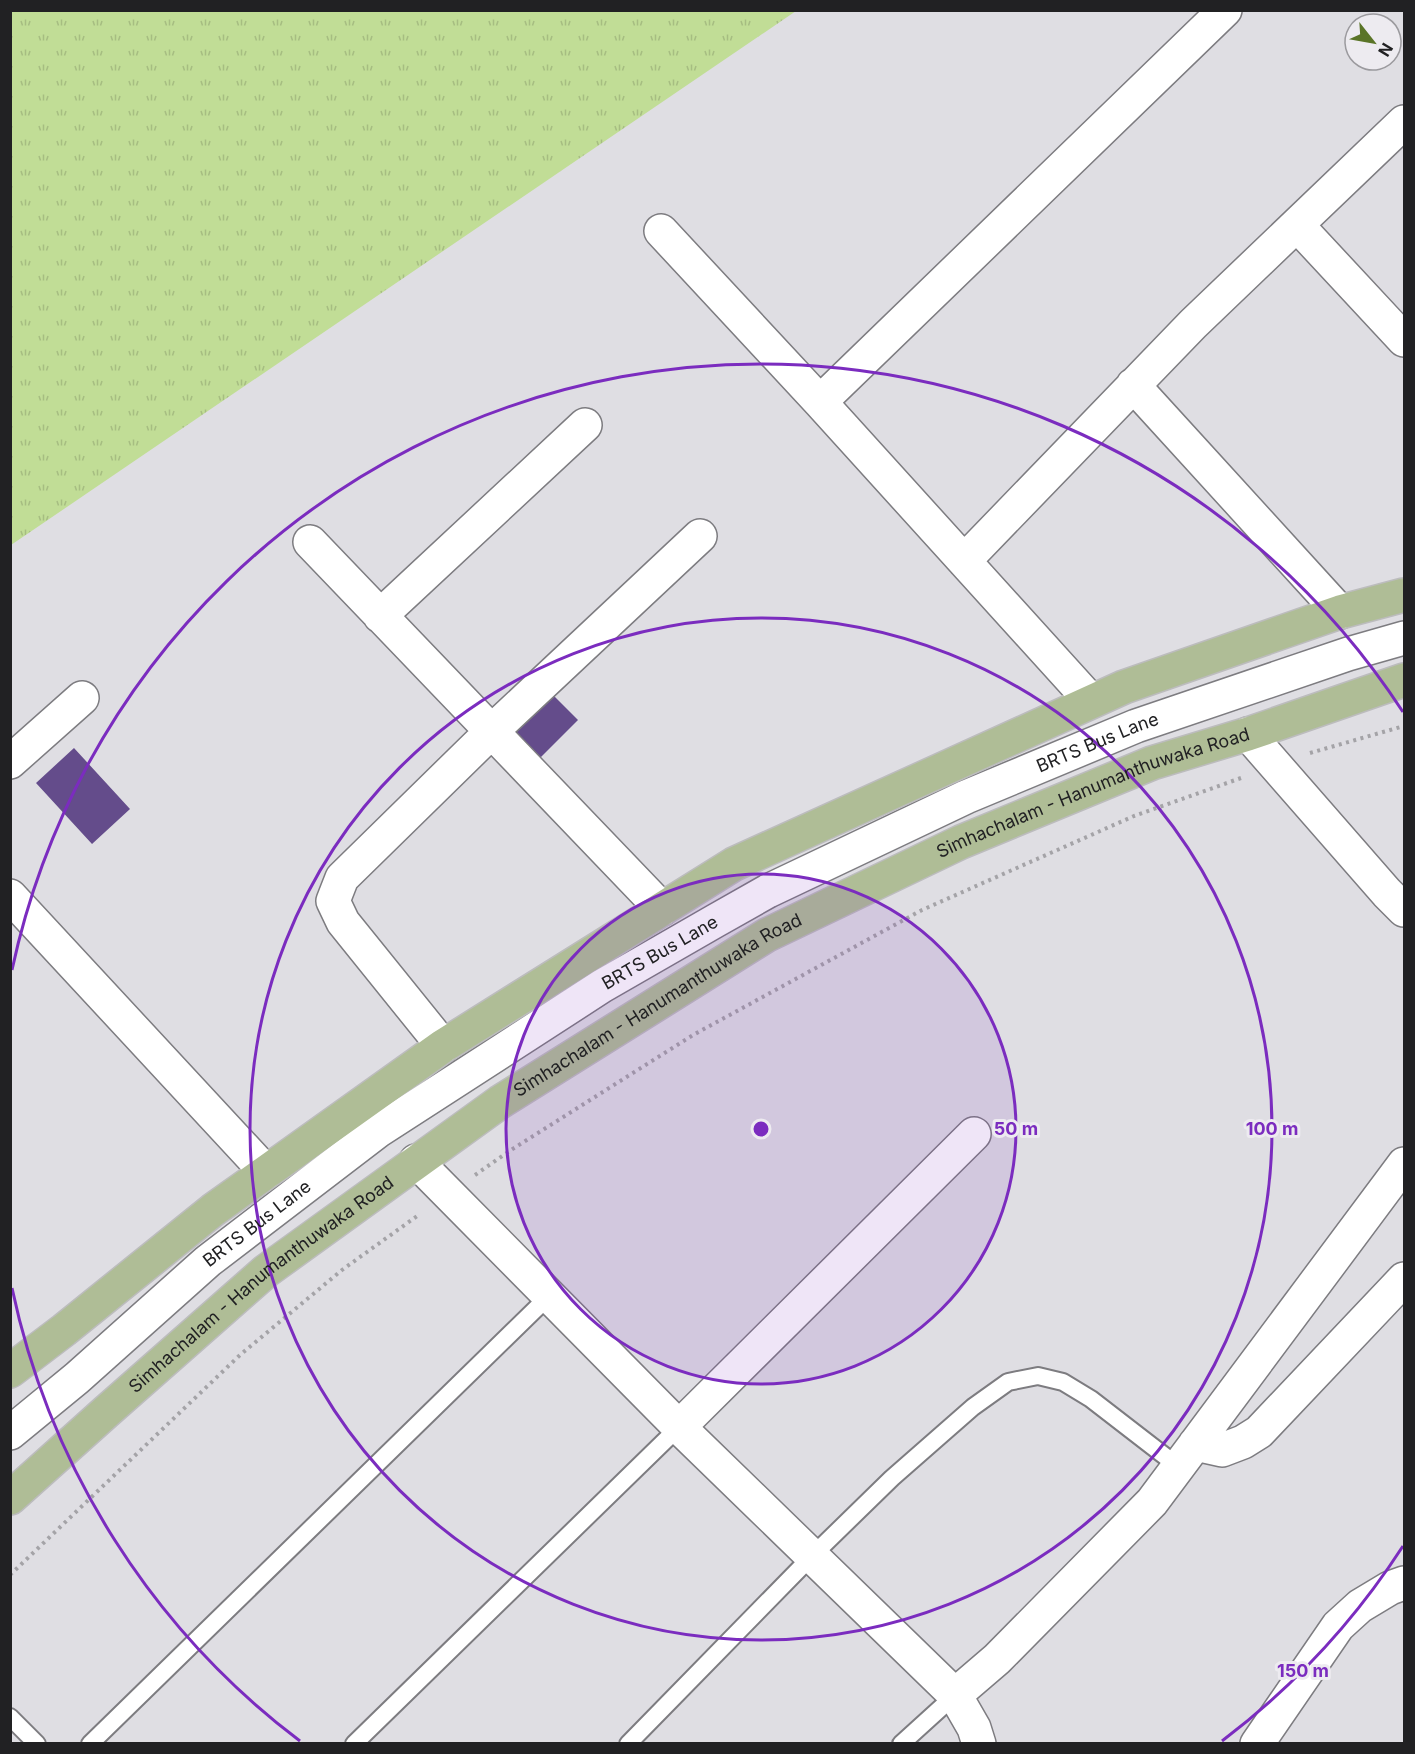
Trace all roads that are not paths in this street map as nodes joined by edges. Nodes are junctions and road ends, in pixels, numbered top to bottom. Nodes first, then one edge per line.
1 (1225, 10) edge
2 (1404, 122) edge
3 (1297, 225) junction
4 (661, 231) dead end
5 (1404, 340) edge
6 (1133, 385) junction
7 (820, 402) junction
8 (585, 425) dead end
9 (700, 536) dead end
10 (310, 542) dead end
11 (964, 561) junction
12 (1404, 595) edge
13 (1340, 612) junction
14 (380, 616) junction
15 (1404, 638) edge
16 (1404, 680) edge
17 (82, 698) dead end
18 (1090, 701) junction
19 (492, 731) junction
20 (1248, 734) junction
21 (10, 762) edge
22 (10, 896) edge
23 (662, 909) junction
24 (1404, 910) edge
25 (443, 1046) junction
26 (974, 1134) dead end
27 (417, 1161) junction
28 (1404, 1164) edge
29 (266, 1172) junction
30 (1404, 1279) edge
31 (550, 1295) junction
32 (10, 1371) edge
33 (679, 1427) junction
34 (10, 1433) edge
35 (1187, 1455) junction
36 (10, 1498) edge
37 (811, 1557) junction
38 (1404, 1583) edge
39 (955, 1695) junction
40 (10, 1717) edge
41 (37, 1743) edge
42 (90, 1743) edge
43 (354, 1743) edge
44 (628, 1743) edge
45 (901, 1743) edge
46 (979, 1743) edge
47 (1257, 1743) edge

1 - 7 street
2 - 3 street
3 - 5 street
3 - 6 street
4 - 7 street
6 - 11 street
6 - 13 street
7 - 11 street
8 - 14 street
9 - 19 street
10 - 14 street
11 - 18 street
12 - 13 main road
13 - 18 main road
14 - 19 street
15 - 34 street, BRTS Bus Lane
16 - 20 main road, Simhachalam - Hanumanthuwaka Road
17 - 21 street
18 - 23 main road
19 - 23 street
19 - 25 street
20 - 24 street
20 - 27 main road, Simhachalam - Hanumanthuwaka Road
22 - 29 street
23 - 25 main road
25 - 29 main road
26 - 33 street
27 - 31 street
27 - 36 main road, Simhachalam - Hanumanthuwaka Road
28 - 35 street
29 - 32 main road
30 - 35 street
31 - 33 street
31 - 42 lane
33 - 37 street
33 - 43 lane
35 - 37 lane
35 - 39 street
37 - 39 street
37 - 44 lane
38 - 47 street
39 - 45 lane
39 - 46 street
40 - 41 lane

